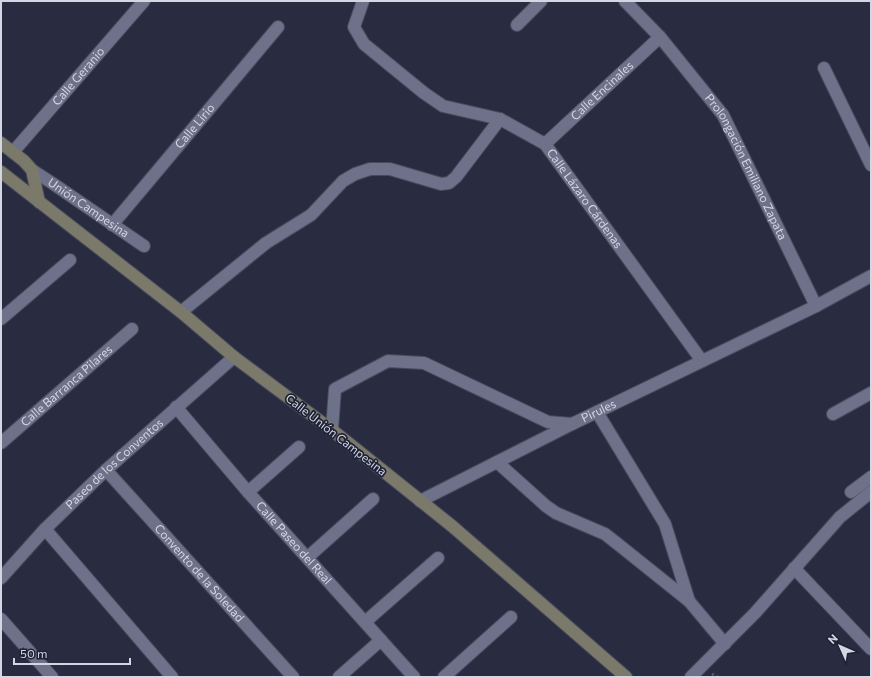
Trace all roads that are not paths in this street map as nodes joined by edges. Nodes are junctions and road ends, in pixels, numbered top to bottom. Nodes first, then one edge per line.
1 (144, 1) edge
2 (363, 1) edge
3 (541, 1) edge
4 (626, 1) edge
5 (517, 25) dead end
6 (278, 27) dead end
7 (660, 37) junction
8 (824, 68) dead end
9 (500, 119) junction
10 (1, 143) edge
11 (544, 144) junction
12 (13, 152) junction
13 (871, 165) edge
14 (32, 170) junction
15 (1, 172) edge
16 (39, 202) junction
17 (112, 225) junction
18 (144, 246) dead end
19 (70, 260) dead end
20 (871, 276) edge
21 (816, 306) junction
22 (181, 312) junction
23 (1, 320) edge
24 (132, 329) dead end
25 (234, 356) junction
26 (702, 361) junction
27 (871, 393) edge
28 (176, 407) junction
29 (597, 412) junction
30 (833, 414) dead end
31 (572, 424) junction
32 (332, 430) junction
33 (1, 443) edge
34 (299, 447) dead end
35 (497, 462) junction
36 (106, 470) junction
37 (871, 477) edge
38 (248, 492) junction
39 (851, 492) dead end
40 (871, 492) edge
41 (373, 499) dead end
42 (420, 501) junction
43 (45, 529) junction
44 (308, 557) junction
45 (438, 558) dead end
46 (794, 568) junction
47 (1, 578) edge
48 (689, 601) junction
49 (511, 617) dead end
50 (1, 619) edge
51 (365, 622) junction
52 (381, 640) junction
53 (726, 644) junction
54 (871, 649) edge
55 (52, 677) edge
56 (172, 677) edge
57 (293, 677) edge
58 (339, 677) edge
59 (414, 677) edge
60 (444, 677) edge
61 (626, 677) edge
62 (691, 677) edge

1 - 12 street, Calle Geranio
2 - 9 street, Calle Lázaro Cárdenas
3 - 5 street
4 - 7 street, Prolongación Emiliano Zapata
6 - 17 street, Calle Lirio
7 - 11 street, Calle Encinales
7 - 21 street, Prolongación Emiliano Zapata
8 - 13 street
9 - 11 street, Calle Lázaro Cárdenas
9 - 22 street
10 - 12 street
11 - 26 street, Calle Lázaro Cárdenas
12 - 14 street
14 - 16 street
14 - 17 street, Unión Campesina
15 - 16 street, Calle Unión Campesina
16 - 22 street, Calle Unión Campesina
17 - 18 street, Unión Campesina
19 - 23 street
20 - 21 street, Pirules
21 - 26 street, Pirules
22 - 25 street, Calle Unión Campesina
24 - 33 street, Calle Barranca Pilares
25 - 28 street, Paseo de los Conventos
25 - 32 street, Calle Unión Campesina
26 - 29 street, Pirules
27 - 30 street
28 - 36 street, Paseo de los Conventos
28 - 38 street, Calle Paseo del Real
29 - 31 street, Pirules
29 - 48 street
31 - 32 street, Pirules
31 - 35 street
32 - 42 street, Calle Unión Campesina
34 - 38 street
35 - 42 street
35 - 48 street
36 - 43 street, Paseo de los Conventos
36 - 57 street, Convento de la Soledad
37 - 39 street
38 - 44 street, Calle Paseo del Real
40 - 46 street
41 - 44 street
42 - 61 street, Calle Unión Campesina
43 - 47 street, Paseo de los Conventos
43 - 56 street
44 - 51 street, Calle Paseo del Real
45 - 51 street
46 - 53 street
46 - 54 street
48 - 53 street
49 - 60 street
50 - 55 street
51 - 52 street, Calle Paseo del Real
52 - 58 street
52 - 59 street, Calle Paseo del Real
53 - 62 street

